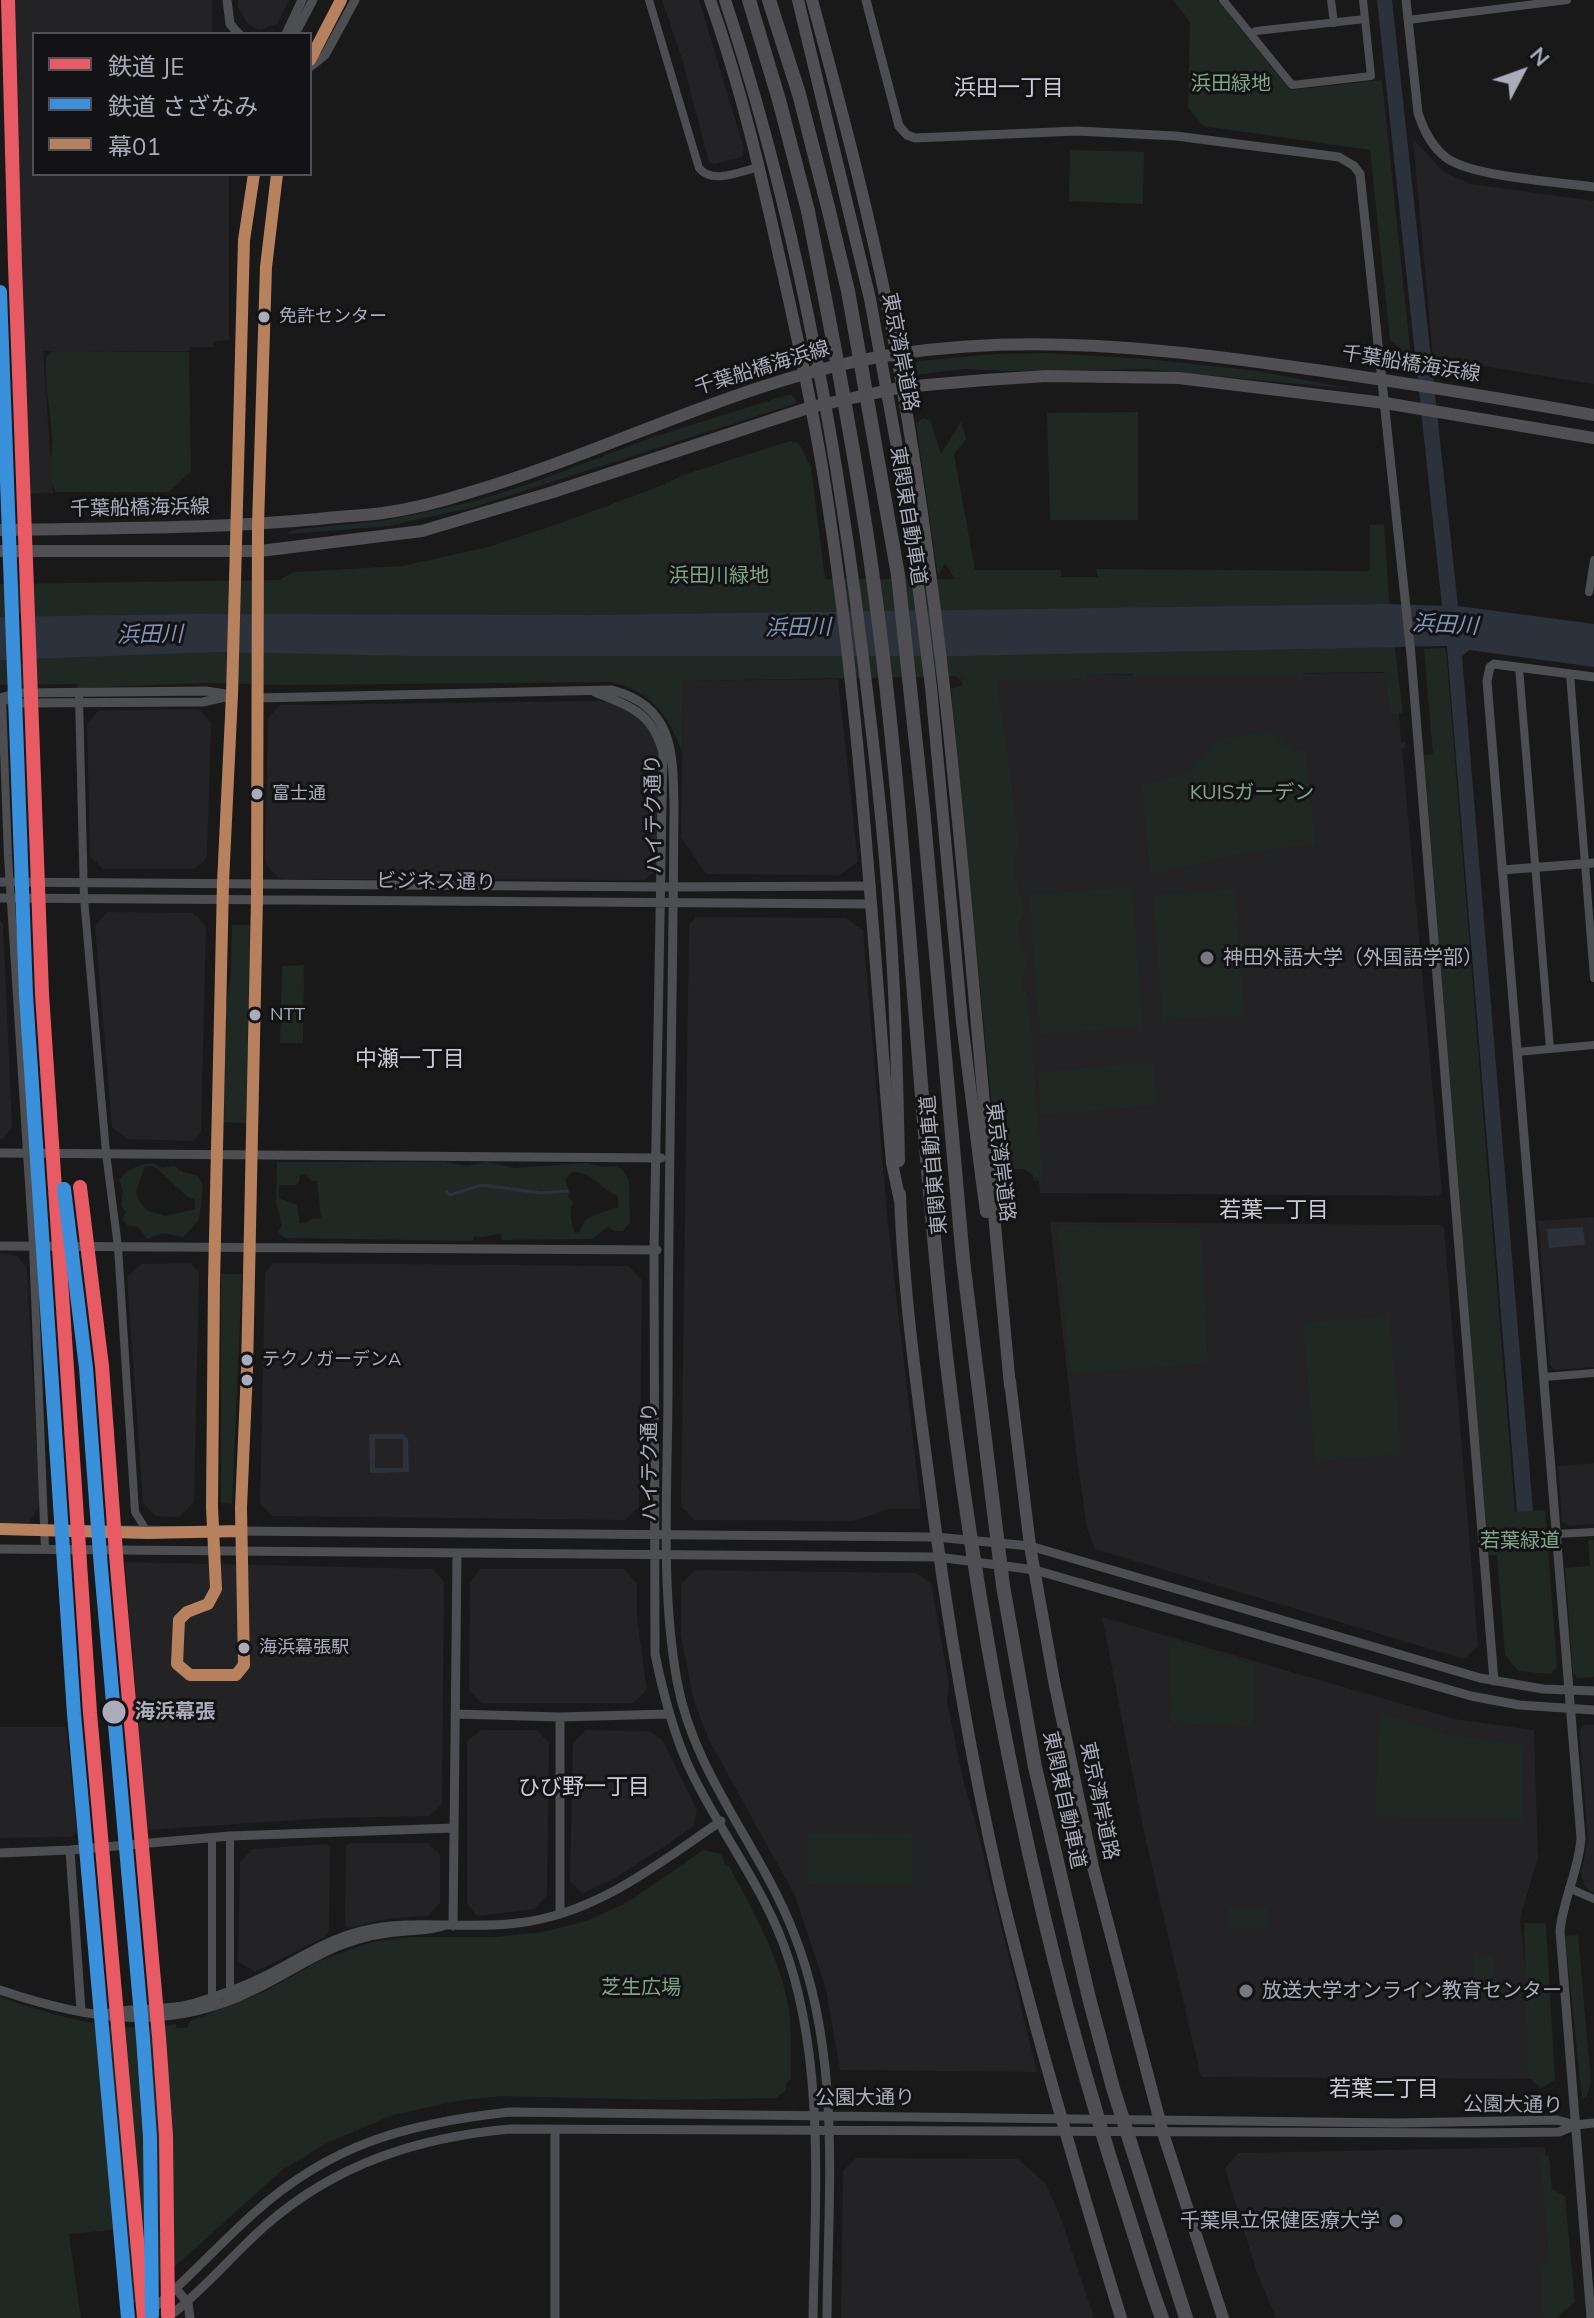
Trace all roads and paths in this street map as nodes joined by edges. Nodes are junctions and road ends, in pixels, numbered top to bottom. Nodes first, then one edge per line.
1 (227, 0) edge
2 (302, 0) edge
3 (313, 0) edge
4 (341, 0) edge
5 (355, 0) edge
6 (649, 0) edge
7 (710, 0) edge
8 (725, 0) edge
9 (749, 0) edge
10 (769, 0) edge
11 (798, 0) edge
12 (812, 0) edge
13 (866, 0) edge
14 (1223, 0) edge
15 (1331, 0) edge
16 (1363, 0) edge
17 (1406, 0) edge
18 (1567, 0) edge
19 (1365, 19) junction
20 (1408, 20) junction
21 (1334, 23) junction
22 (237, 32) edge
23 (287, 32) edge
24 (296, 32) edge
25 (1251, 34) junction
26 (312, 56) edge
27 (312, 65) edge
28 (759, 167) junction
29 (254, 176) edge
30 (277, 176) edge
31 (1594, 187) edge
32 (896, 354) junction
33 (805, 372) junction
34 (1382, 379) junction
35 (903, 387) junction
36 (1385, 403) junction
37 (811, 407) junction
38 (1594, 415) edge
39 (1594, 438) edge
40 (258, 525) junction
41 (235, 527) junction
42 (0, 530) edge
43 (0, 551) edge
44 (235, 551) junction
45 (260, 551) junction
46 (1594, 560) edge
47 (1589, 592) dead end
48 (1519, 667) junction
49 (1570, 674) junction
50 (1594, 677) edge
51 (232, 695) junction
52 (1, 698) edge
53 (79, 698) junction
54 (259, 698) junction
55 (1589, 863) edge
56 (1535, 867) junction
57 (1502, 870) junction
58 (5, 882) edge
59 (83, 882) junction
60 (223, 883) junction
61 (257, 883) junction
62 (871, 886) junction
63 (668, 887) junction
64 (0, 898) edge
65 (12, 898) junction
66 (84, 898) junction
67 (222, 898) junction
68 (257, 898) junction
69 (662, 902) junction
70 (673, 902) junction
71 (872, 904) junction
72 (1594, 978) edge
73 (1594, 1045) edge
74 (1550, 1049) junction
75 (1517, 1052) junction
76 (0, 1153) edge
77 (106, 1153) junction
78 (25, 1154) junction
79 (216, 1154) junction
80 (252, 1155) junction
81 (655, 1158) junction
82 (669, 1158) junction
83 (900, 1201) junction
84 (0, 1246) edge
85 (33, 1246) junction
86 (118, 1247) junction
87 (215, 1247) junction
88 (250, 1247) junction
89 (654, 1250) junction
90 (668, 1250) junction
91 (1594, 1373) edge
92 (1544, 1377) junction
93 (1010, 1386) junction
94 (0, 1529) edge
95 (44, 1530) junction
96 (212, 1531) junction
97 (242, 1531) junction
98 (1594, 1532) edge
99 (148, 1533) junction
100 (654, 1534) junction
101 (668, 1534) junction
102 (1556, 1534) junction
103 (936, 1537) junction
104 (1030, 1546) junction
105 (0, 1549) edge
106 (45, 1549) junction
107 (213, 1551) junction
108 (242, 1551) junction
109 (457, 1554) junction
110 (668, 1554) junction
111 (654, 1555) junction
112 (938, 1557) junction
113 (1035, 1570) junction
114 (1494, 1681) junction
115 (1568, 1690) junction
116 (1594, 1691) edge
117 (1569, 1709) junction
118 (1594, 1710) edge
119 (455, 1714) junction
120 (668, 1714) junction
121 (560, 1717) junction
122 (732, 1814) junction
123 (719, 1823) junction
124 (453, 1828) junction
125 (230, 1836) junction
126 (212, 1838) junction
127 (70, 1850) junction
128 (0, 1853) edge
129 (1569, 1888) junction
130 (1594, 1899) edge
131 (560, 1914) junction
132 (448, 1926) junction
133 (0, 1990) edge
134 (230, 1990) junction
135 (212, 1997) junction
136 (223, 2003) junction
137 (81, 2011) junction
138 (105, 2014) junction
139 (812, 2115) junction
140 (827, 2115) junction
141 (1060, 2117) junction
142 (1159, 2119) junction
143 (1594, 2123) edge
144 (1576, 2125) junction
145 (555, 2130) junction
146 (813, 2132) junction
147 (827, 2132) junction
148 (1064, 2133) junction
149 (1163, 2133) junction
150 (176, 2289) junction
151 (188, 2303) junction
152 (142, 2318) edge
153 (167, 2318) edge
154 (190, 2318) edge
155 (555, 2318) edge
156 (813, 2318) edge
157 (827, 2318) edge
158 (1121, 2318) edge
159 (1162, 2318) edge
160 (1186, 2318) edge
161 (1223, 2318) edge
162 (1591, 2318) edge

1 - 22 street
2 - 23 street
3 - 24 street
4 - 26 street
5 - 27 street
6 - 28 street
7 - 28 main road
8 - 83 main road, bridge
9 - 159 highway, 東関東自動車道, bridge
10 - 160 highway, 東関東自動車道, bridge
11 - 93 main road, 東京湾岸道路, bridge
12 - 32 main road
13 - 34 street
14 - 25 street
15 - 21 street
16 - 19 street
17 - 20 street
18 - 20 street
19 - 21 street
19 - 25 street
20 - 31 street
21 - 25 street
28 - 33 main road
29 - 41 street
30 - 40 street
32 - 33 main road, 千葉船橋海浜線
32 - 34 main road, 千葉船橋海浜線
32 - 35 main road
33 - 37 main road
33 - 40 main road, 千葉船橋海浜線
34 - 36 street
34 - 38 main road, 千葉船橋海浜線
35 - 36 main road, 千葉船橋海浜線
35 - 37 main road, 千葉船橋海浜線
35 - 93 main road
36 - 39 main road, 千葉船橋海浜線
36 - 114 street
37 - 45 main road, 千葉船橋海浜線
37 - 62 main road
40 - 41 main road, 千葉船橋海浜線
40 - 45 street
41 - 42 main road, 千葉船橋海浜線
41 - 44 street
43 - 44 main road, 千葉船橋海浜線
44 - 45 main road, 千葉船橋海浜線
44 - 51 street
45 - 54 street
46 - 47 street
48 - 49 street
48 - 56 street
48 - 57 street
49 - 50 street
49 - 55 street
51 - 53 street
51 - 60 street
52 - 53 street
52 - 58 street
53 - 59 street
54 - 61 street
54 - 63 street, ハイテク通り
55 - 56 street
55 - 72 street
56 - 57 street
56 - 74 street
57 - 75 street
58 - 59 street, ビジネス通り
58 - 65 street
59 - 60 street, ビジネス通り
59 - 66 street
60 - 61 street, ビジネス通り
60 - 67 street
61 - 63 street, ビジネス通り
61 - 68 street
62 - 63 street, ビジネス通り
62 - 71 main road
63 - 69 street, ハイテク通り
63 - 70 street, ハイテク通り
64 - 65 street, ビジネス通り
65 - 66 street, ビジネス通り
65 - 78 street
66 - 67 street, ビジネス通り
66 - 77 street
67 - 68 street, ビジネス通り
67 - 79 street
68 - 69 street, ビジネス通り
68 - 80 street
69 - 70 street, ビジネス通り
69 - 81 street, ハイテク通り
70 - 71 street, ビジネス通り
70 - 82 street, ハイテク通り
71 - 83 main road
73 - 74 street
74 - 75 street
75 - 92 street
76 - 78 street
77 - 78 street
77 - 79 street
77 - 86 street
78 - 85 street
79 - 80 street
79 - 87 street
80 - 81 street
80 - 88 street
81 - 82 street
81 - 89 street, ハイテク通り
82 - 90 street, ハイテク通り
83 - 103 main road
84 - 85 street
85 - 86 street
85 - 95 street
86 - 87 street
86 - 99 street
87 - 88 street
87 - 96 street
88 - 89 street
88 - 97 street
89 - 90 street
89 - 100 street, ハイテク通り
90 - 101 street, ハイテク通り
91 - 92 street
92 - 102 street
93 - 104 main road, 東京湾岸道路
94 - 95 street
95 - 99 street
95 - 106 street
96 - 97 street
96 - 99 street
96 - 107 street
97 - 100 street
97 - 108 street
98 - 102 street
100 - 101 street
100 - 111 street, ハイテク通り
101 - 103 street
101 - 110 street, ハイテク通り
102 - 115 street
103 - 104 street
103 - 112 main road
104 - 113 main road, 東京湾岸道路
104 - 114 street
105 - 106 street
106 - 107 street
107 - 108 street
108 - 109 street
109 - 111 street
109 - 119 street
110 - 111 street
110 - 112 street
110 - 122 street, ハイテク通り
111 - 120 street, ハイテク通り
112 - 113 street
112 - 141 main road
113 - 117 street
113 - 142 main road, 東京湾岸道路
114 - 115 street
115 - 116 street
115 - 117 street
117 - 118 street
117 - 129 street
119 - 121 street
119 - 124 street
120 - 121 street
120 - 123 street, ハイテク通り
121 - 131 street
122 - 123 street
122 - 140 street, ハイテク通り
123 - 131 street
123 - 139 street, ハイテク通り
124 - 125 street
124 - 132 street
125 - 126 street
125 - 134 street
126 - 127 street
126 - 135 street
127 - 128 street
127 - 137 street
129 - 130 street
129 - 144 street
131 - 132 street
132 - 134 street
132 - 136 street
133 - 137 street
134 - 135 street
134 - 136 street
135 - 136 street
135 - 138 street
136 - 138 street
137 - 138 street
139 - 140 street, 公園大通り
139 - 146 street, ハイテク通り
139 - 150 street, 公園大通り
140 - 141 street, 公園大通り
140 - 147 street, ハイテク通り
141 - 142 street, 公園大通り
141 - 148 main road
142 - 144 street, 公園大通り
142 - 149 main road, 東京湾岸道路
143 - 144 street
144 - 149 street, 公園大通り
144 - 162 street
145 - 146 street, 公園大通り
145 - 151 street, 公園大通り
145 - 155 street
146 - 147 street, 公園大通り
146 - 156 street, ハイテク通り
147 - 148 street, 公園大通り
147 - 157 street, ハイテク通り
148 - 149 street, 公園大通り
148 - 158 main road
149 - 161 main road, 東京湾岸道路
150 - 151 street
150 - 152 street, 公園大通り
151 - 153 street, 公園大通り
151 - 154 street

